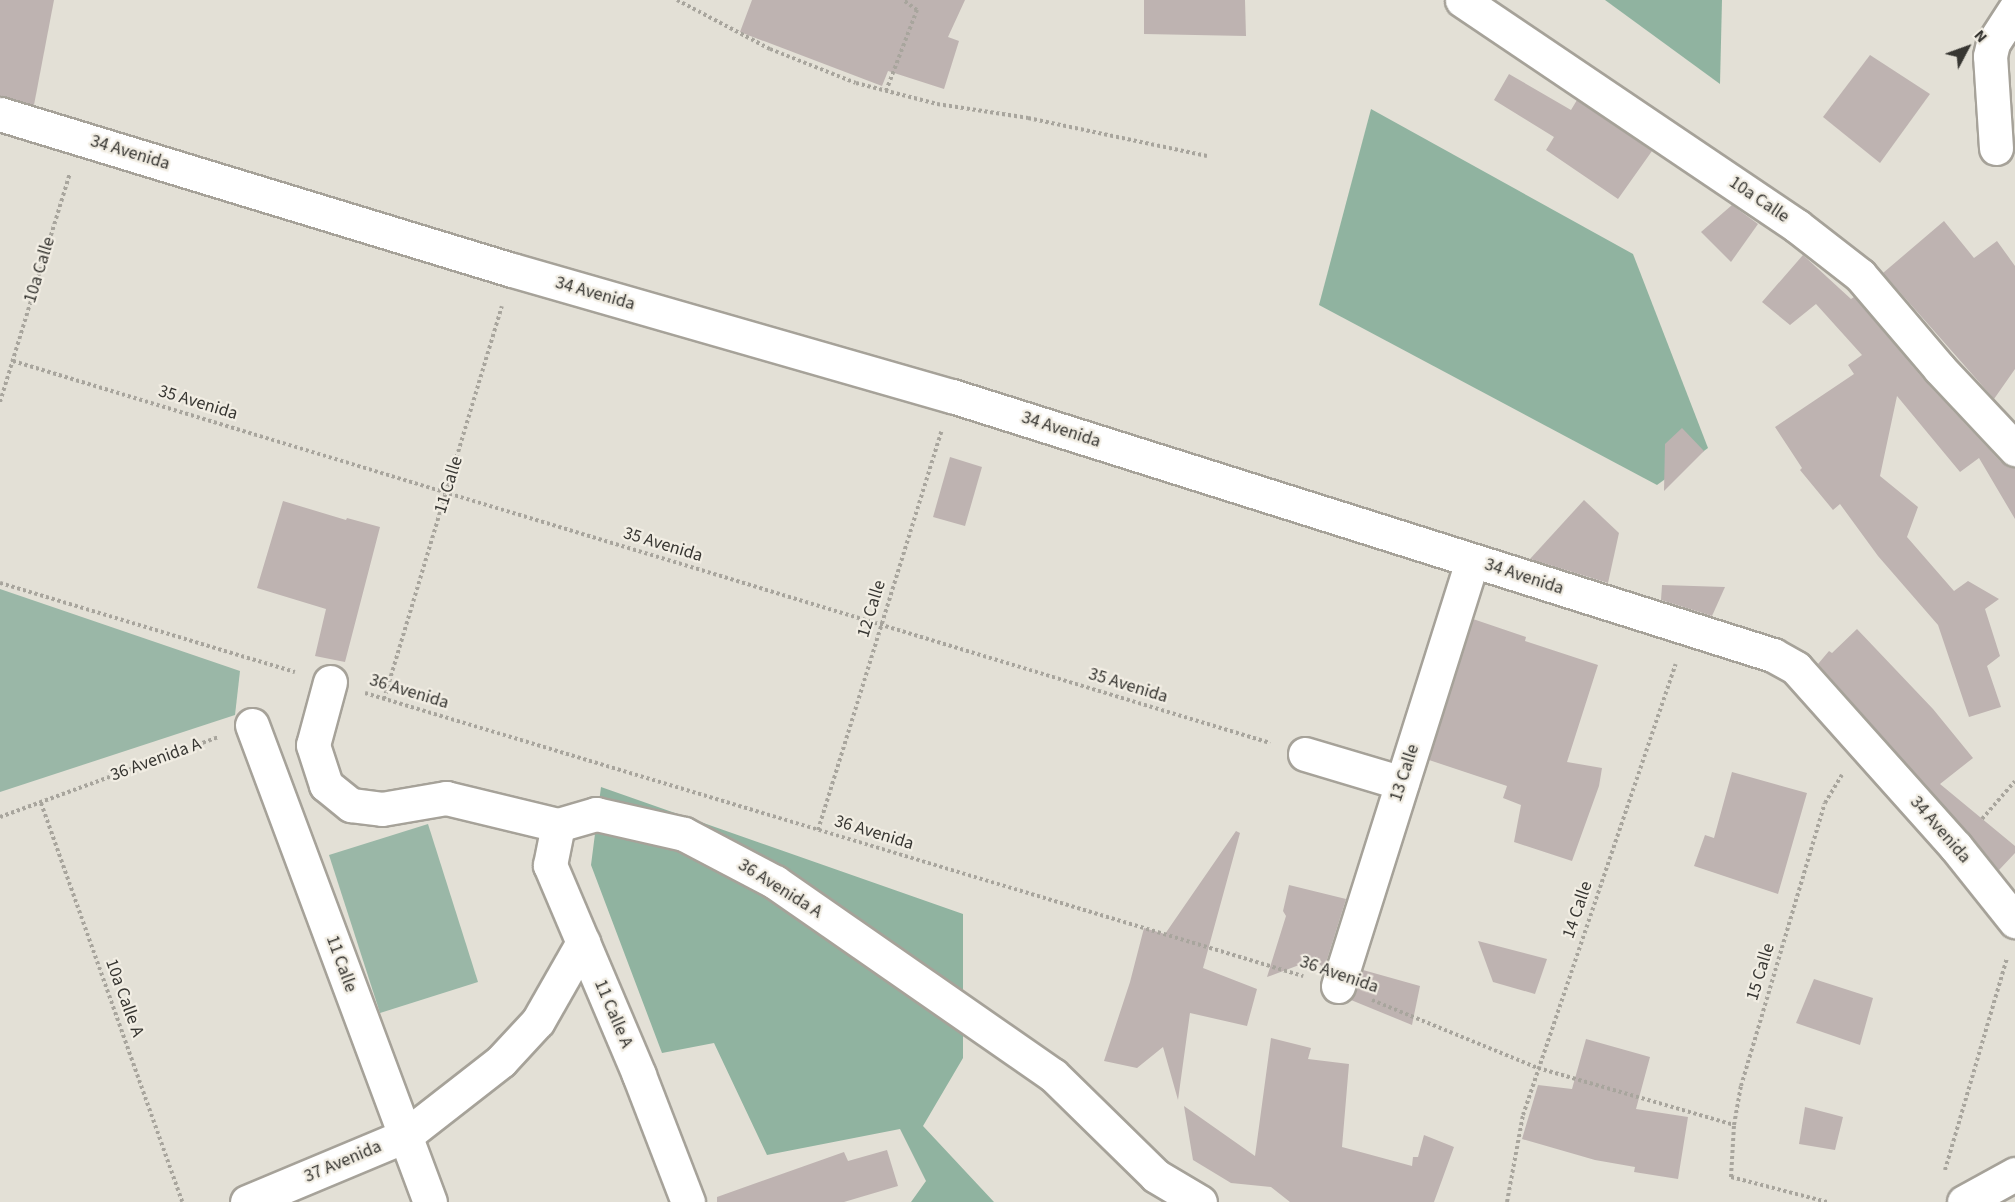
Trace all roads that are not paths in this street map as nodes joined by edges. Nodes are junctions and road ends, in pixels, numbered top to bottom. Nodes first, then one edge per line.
1 (1462, 0) edge
2 (2015, 9) edge
3 (0, 114) edge
4 (1996, 148) dead end
5 (2015, 449) edge
6 (1472, 561) junction
7 (330, 682) road end
8 (252, 725) road end
9 (1305, 754) road end
10 (1402, 783) junction
11 (558, 825) junction
12 (2015, 921) edge
13 (583, 942) junction
14 (1338, 986) road end
15 (405, 1136) junction
16 (2015, 1174) edge
17 (1953, 1191) edge
18 (1187, 1198) edge
19 (247, 1202) edge
20 (430, 1202) edge
21 (688, 1202) edge

1 - 5 street, 10a Calle
2 - 4 street
3 - 6 street, 34 Avenida
6 - 10 street, 13 Calle
6 - 12 street, 34 Avenida
7 - 11 street, 36 Avenida A
8 - 15 street, 11 Calle
9 - 10 street
10 - 14 street, 13 Calle
11 - 13 street, 11 Calle A
11 - 18 street, 36 Avenida A
13 - 15 street, 37 Avenida
13 - 21 street, 11 Calle A
15 - 19 street, 37 Avenida
15 - 20 street, 11 Calle
16 - 17 street

